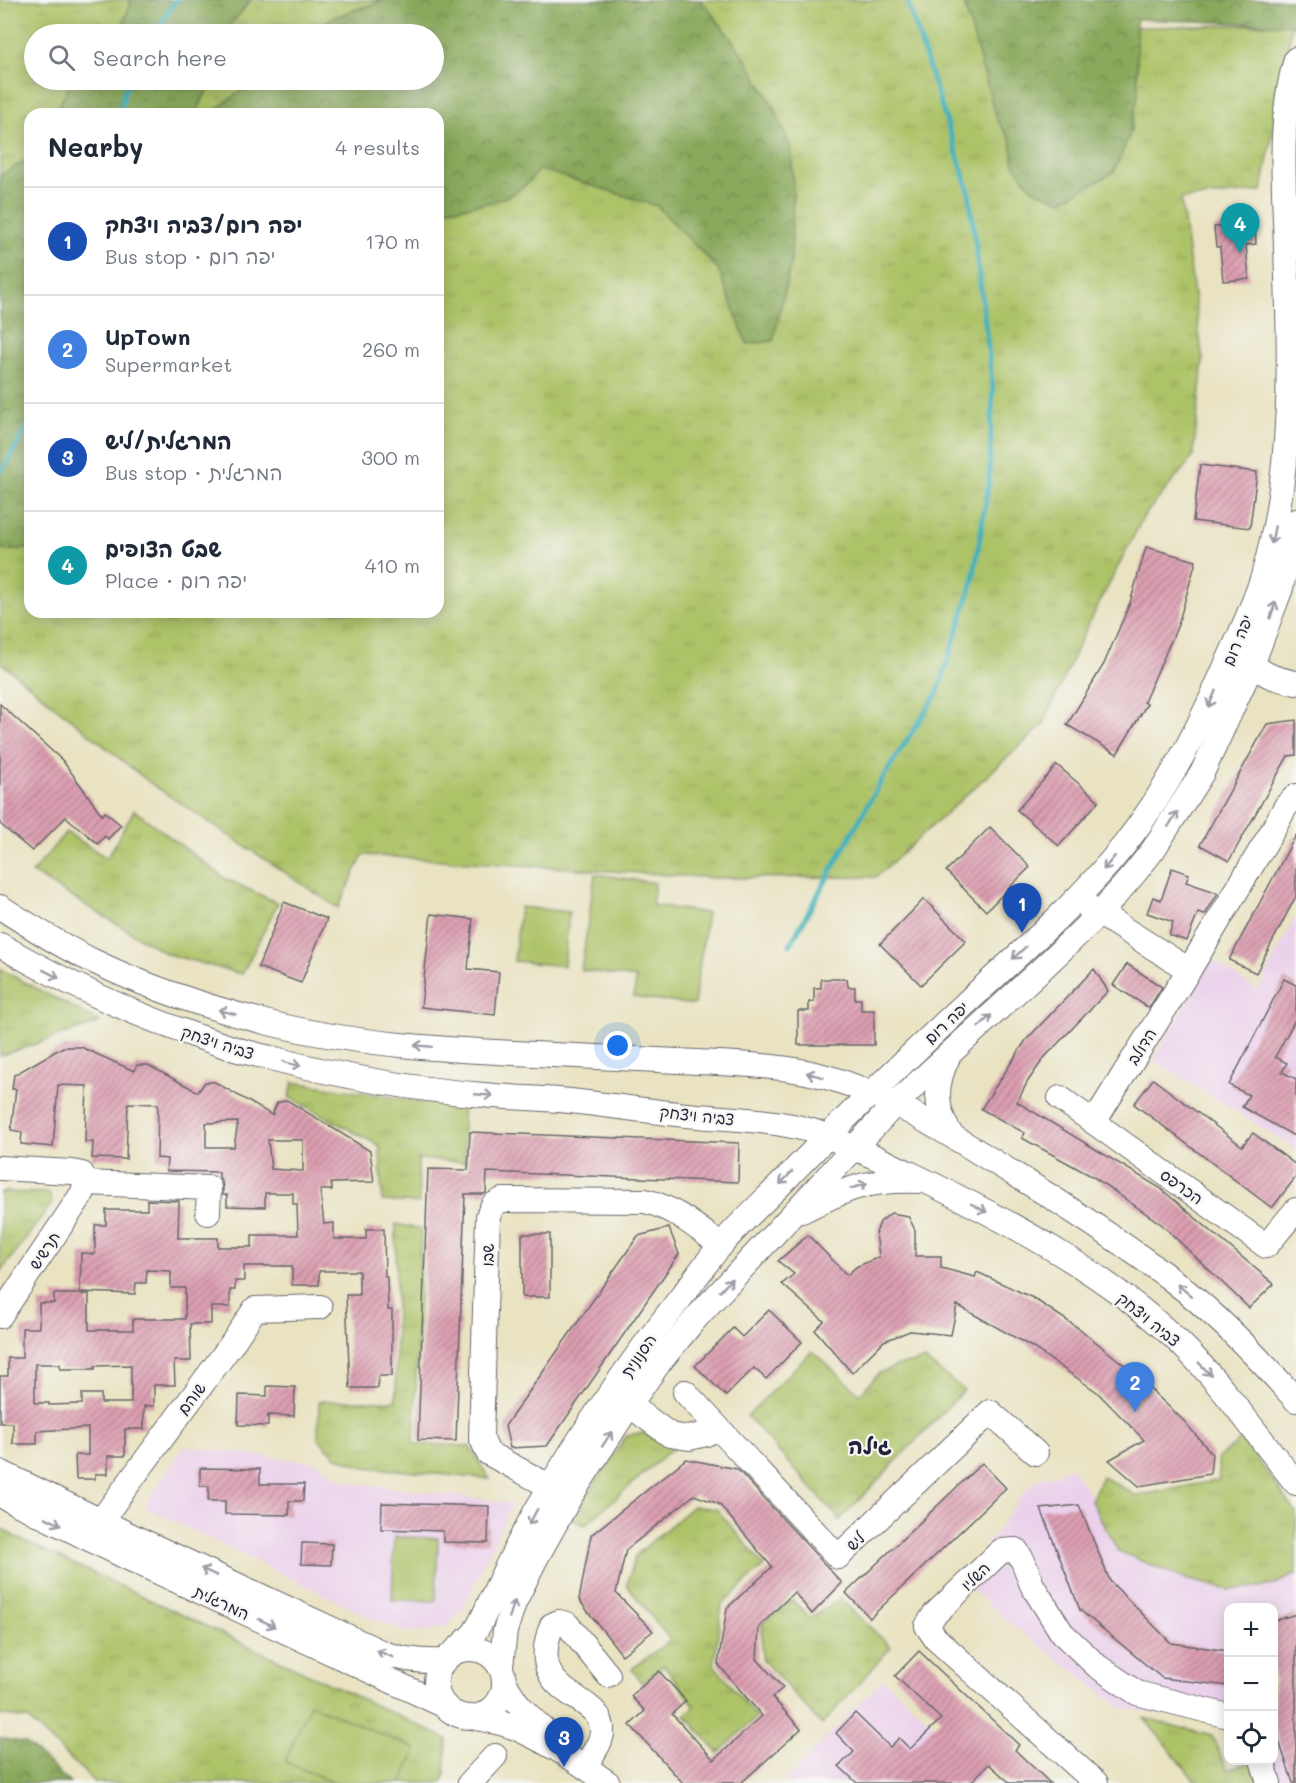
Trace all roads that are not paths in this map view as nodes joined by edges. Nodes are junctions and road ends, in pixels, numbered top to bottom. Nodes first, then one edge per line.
1 (1296, 59) edge
2 (1292, 343) edge
3 (1296, 521) edge
4 (1236, 645) junction
5 (1252, 665) junction
6 (1296, 683) edge
7 (1296, 796) edge
8 (1296, 821) edge
9 (1270, 835) junction
10 (1077, 898) junction
11 (0, 907) edge
12 (1099, 914) junction
13 (0, 945) edge
14 (1189, 970) junction
15 (950, 1054) junction
16 (871, 1093) junction
17 (1060, 1098) dead end
18 (896, 1104) junction
19 (1094, 1122) junction
20 (951, 1135) junction
21 (826, 1136) junction
22 (855, 1147) junction
23 (0, 1168) edge
24 (927, 1182) junction
25 (86, 1183) junction
26 (1296, 1210) edge
27 (208, 1213) dead end
28 (787, 1219) junction
29 (721, 1245) junction
30 (320, 1307) dead end
31 (0, 1316) edge
32 (685, 1392) dead end
33 (621, 1398) junction
34 (1296, 1400) edge
35 (717, 1428) junction
36 (1036, 1453) dead end
37 (0, 1472) edge
38 (1296, 1483) edge
39 (560, 1492) junction
40 (0, 1495) edge
41 (94, 1529) junction
42 (448, 1657) junction
43 (503, 1675) junction
44 (608, 1675) dead end
45 (445, 1706) junction
46 (1224, 1715) edge
47 (472, 1717) junction
48 (495, 1756) dead end
49 (583, 1765) junction
50 (1263, 1765) edge
51 (470, 1783) edge
52 (608, 1783) edge
53 (1096, 1783) edge
54 (1269, 1783) edge

1 - 2 street, יפה רום
2 -> 4 street, יפה רום
5 -> 3 street, יפה רום
4 - 5 street
4 -> 10 street, יפה רום
5 - 6 street
12 -> 5 street, יפה רום
7 - 9 street, הדולב
8 - 9 street
9 - 14 street, הדולב
10 - 12 street
10 -> 16 street, יפה רום
16 -> 11 street, צביה ויצחק
12 - 14 street
15 -> 12 street, יפה רום
13 -> 21 street, צביה ויצחק
14 - 19 street, הדולב
15 - 18 street, יפה רום
15 - 20 street
16 - 18 street, צביה ויצחק
16 - 21 street, הסנונית
17 - 19 street, הכרפס
18 - 20 street, צביה ויצחק
18 - 22 street, יפה רום
19 - 26 street, הכרפס
34 -> 20 street, צביה ויצחק
21 - 22 street, צביה ויצחק
21 -> 29 street, הסנונית
22 - 24 street, צביה ויצחק
22 - 28 street, הסנונית
23 - 25 street
28 -> 24 street
24 -> 38 street, צביה ויצחק
25 - 27 street
25 - 31 street, תרשיש
33 -> 28 street, הסנונית
29 - 33 street, הסנונית
29 - 39 street, שבו
30 - 41 street, שוהם
32 - 35 street, ליש
33 - 35 street
33 - 39 street, הסנונית
35 - 36 street, ליש
37 - 41 street, המרגלית
39 -> 42 street, הסנונית
43 -> 39 street, הסנונית
40 -> 41 street, המרגלית
42 -> 41 street, המרגלית
41 -> 45 street, המרגלית
42 - 43 street
42 - 45 street
43 - 47 street
43 - 49 street
44 - 49 street
45 - 47 street
46 - 53 street, השליו
47 - 49 street
48 - 51 street
49 - 52 street
50 - 54 street

